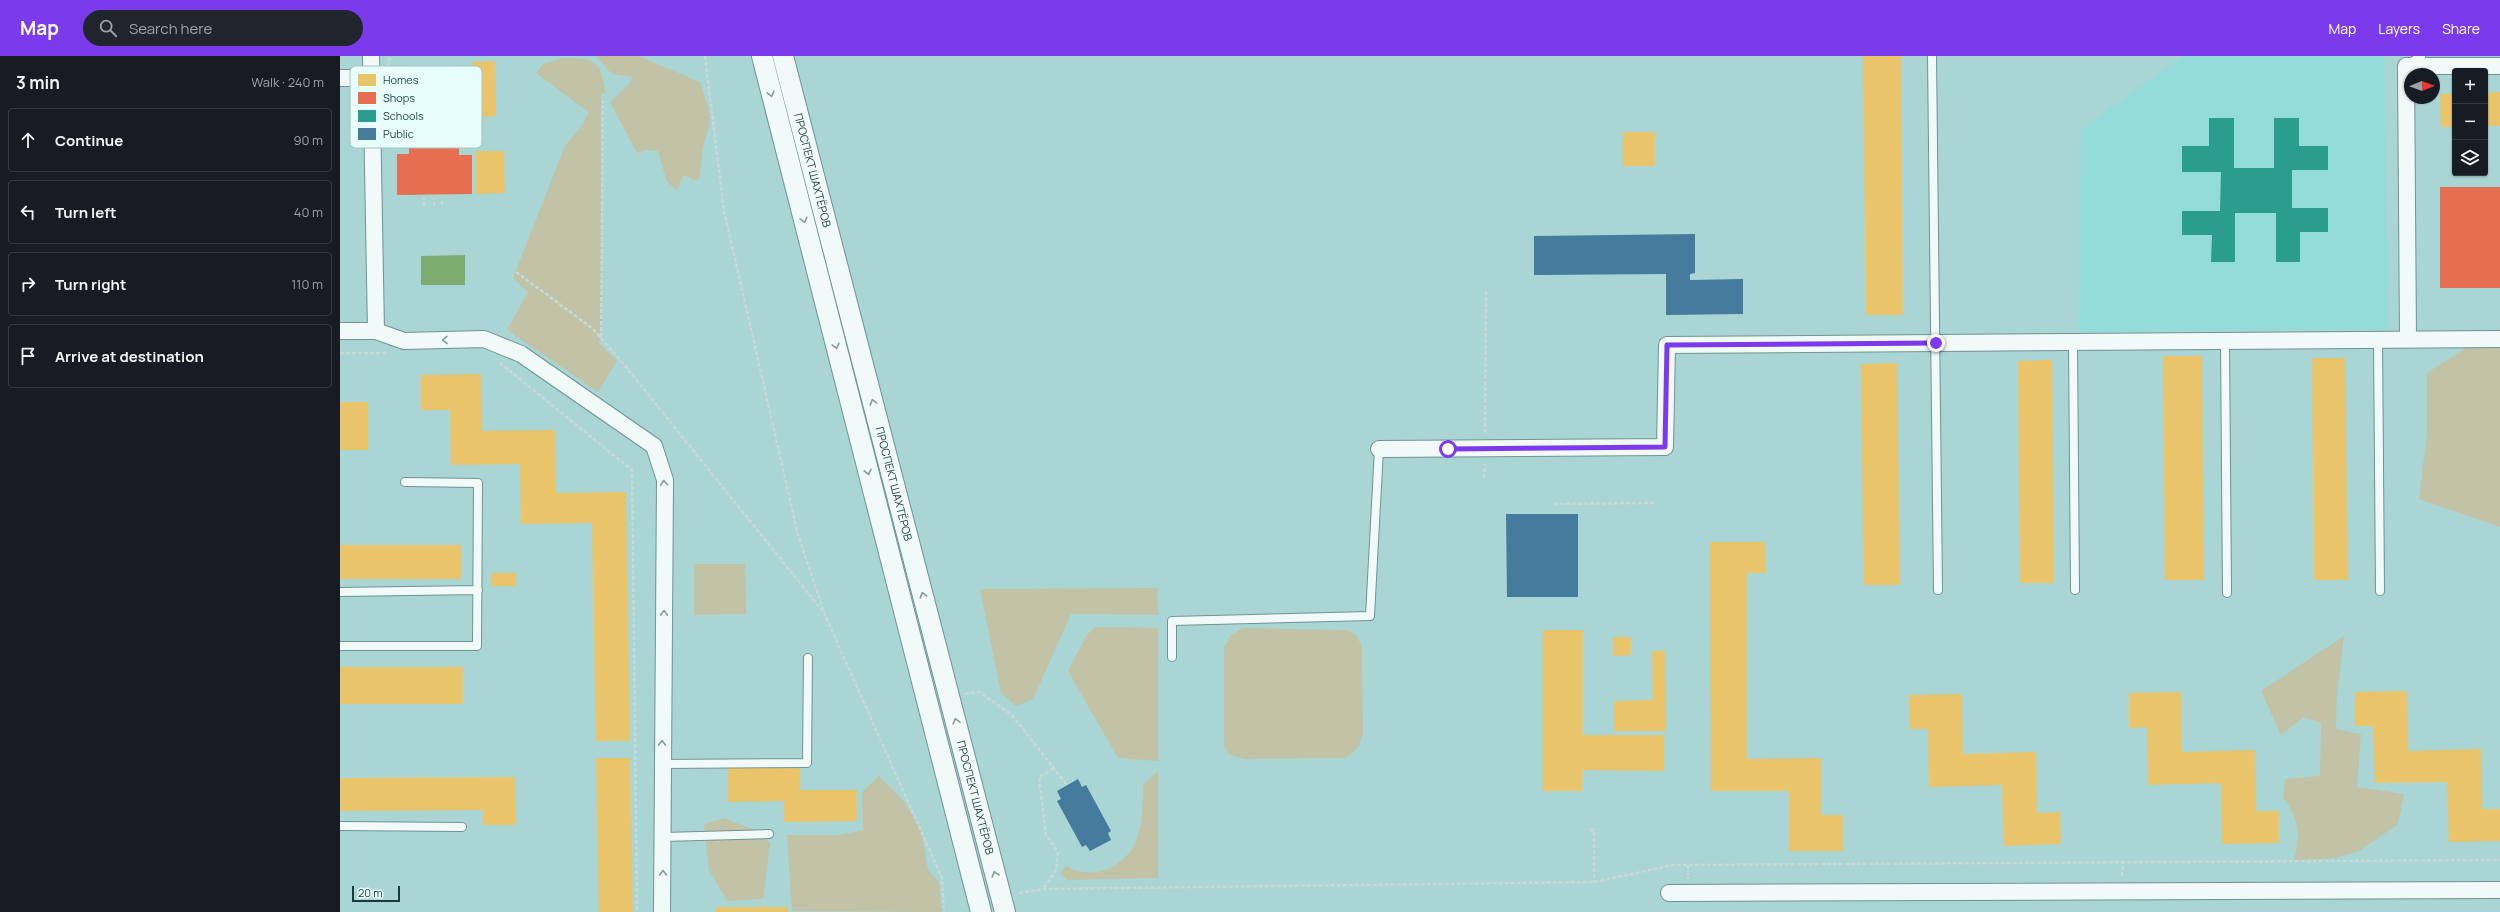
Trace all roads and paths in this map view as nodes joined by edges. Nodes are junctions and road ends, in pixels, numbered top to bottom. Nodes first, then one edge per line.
1 (371, 56) edge
2 (705, 56) edge
3 (762, 56) edge
4 (784, 56) edge
5 (1932, 56) edge
6 (2421, 56) edge
7 (371, 66) edge
8 (2406, 66) junction
9 (2500, 66) edge
10 (602, 101) dead end
11 (373, 148) edge
12 (424, 198) dead end
13 (434, 198) dead end
14 (442, 199) dead end
15 (442, 205) dead end
16 (424, 206) dead end
17 (434, 206) dead end
18 (516, 272) dead end
19 (1486, 289) dead end
20 (340, 331) edge
21 (376, 332) junction
22 (600, 338) junction
23 (2378, 339) junction
24 (2408, 339) junction
25 (2500, 339) edge
26 (2225, 341) junction
27 (2073, 342) junction
28 (1936, 343) junction
29 (392, 352) dead end
30 (340, 353) edge
31 (496, 360) dead end
32 (1485, 448) junction
33 (1379, 449) joint
34 (1484, 478) dead end
35 (405, 482) dead end
36 (1654, 503) dead end
37 (1554, 504) dead end
38 (478, 590) junction
39 (1938, 590) dead end
40 (2075, 590) dead end
41 (2380, 591) dead end
42 (340, 592) edge
43 (2227, 594) dead end
44 (825, 614) junction
45 (340, 646) edge
46 (1172, 657) dead end
47 (808, 658) dead end
48 (966, 702) dead end
49 (662, 764) junction
50 (1054, 768) junction
51 (1067, 785) dead end
52 (340, 826) edge
53 (462, 826) dead end
54 (1590, 830) dead end
55 (769, 834) dead end
56 (663, 837) junction
57 (2500, 860) edge
58 (1594, 882) junction
59 (1044, 889) junction
60 (2500, 890) edge
61 (1017, 893) dead end
62 (1669, 893) dead end
63 (637, 912) edge
64 (662, 912) edge
65 (944, 912) edge
66 (981, 912) edge
67 (1005, 912) edge

1 - 7 street
2 - 44 path
3 -> 66 street, ПРОСПЕКТ ШАХТЁРОВ
67 -> 4 street, ПРОСПЕКТ ШАХТЁРОВ
5 - 28 lane
6 - 8 lane
8 - 9 street
8 - 24 street
10 - 22 path
11 - 21 street
12 - 16 path
13 - 17 path
14 - 15 path
18 - 22 path
19 - 32 path
20 - 21 street
49 -> 21 street
22 - 44 path
23 - 24 street
23 - 26 street
23 - 41 lane
24 - 25 street
26 - 27 street
26 - 43 lane
27 - 28 street
27 - 40 lane
28 - 32 street
28 - 39 lane
29 - 30 path
31 - 63 path
32 - 33 street
32 - 34 path
33 - 46 lane
35 - 38 lane
36 - 37 path
38 - 42 lane
38 - 45 lane
44 - 65 path
47 - 49 lane
48 - 50 path
49 - 56 street
50 - 51 path
50 - 59 path
52 - 53 lane
54 - 58 path
55 - 56 lane
64 -> 56 street
57 - 58 path
58 - 59 path
59 - 61 path
60 - 62 street

